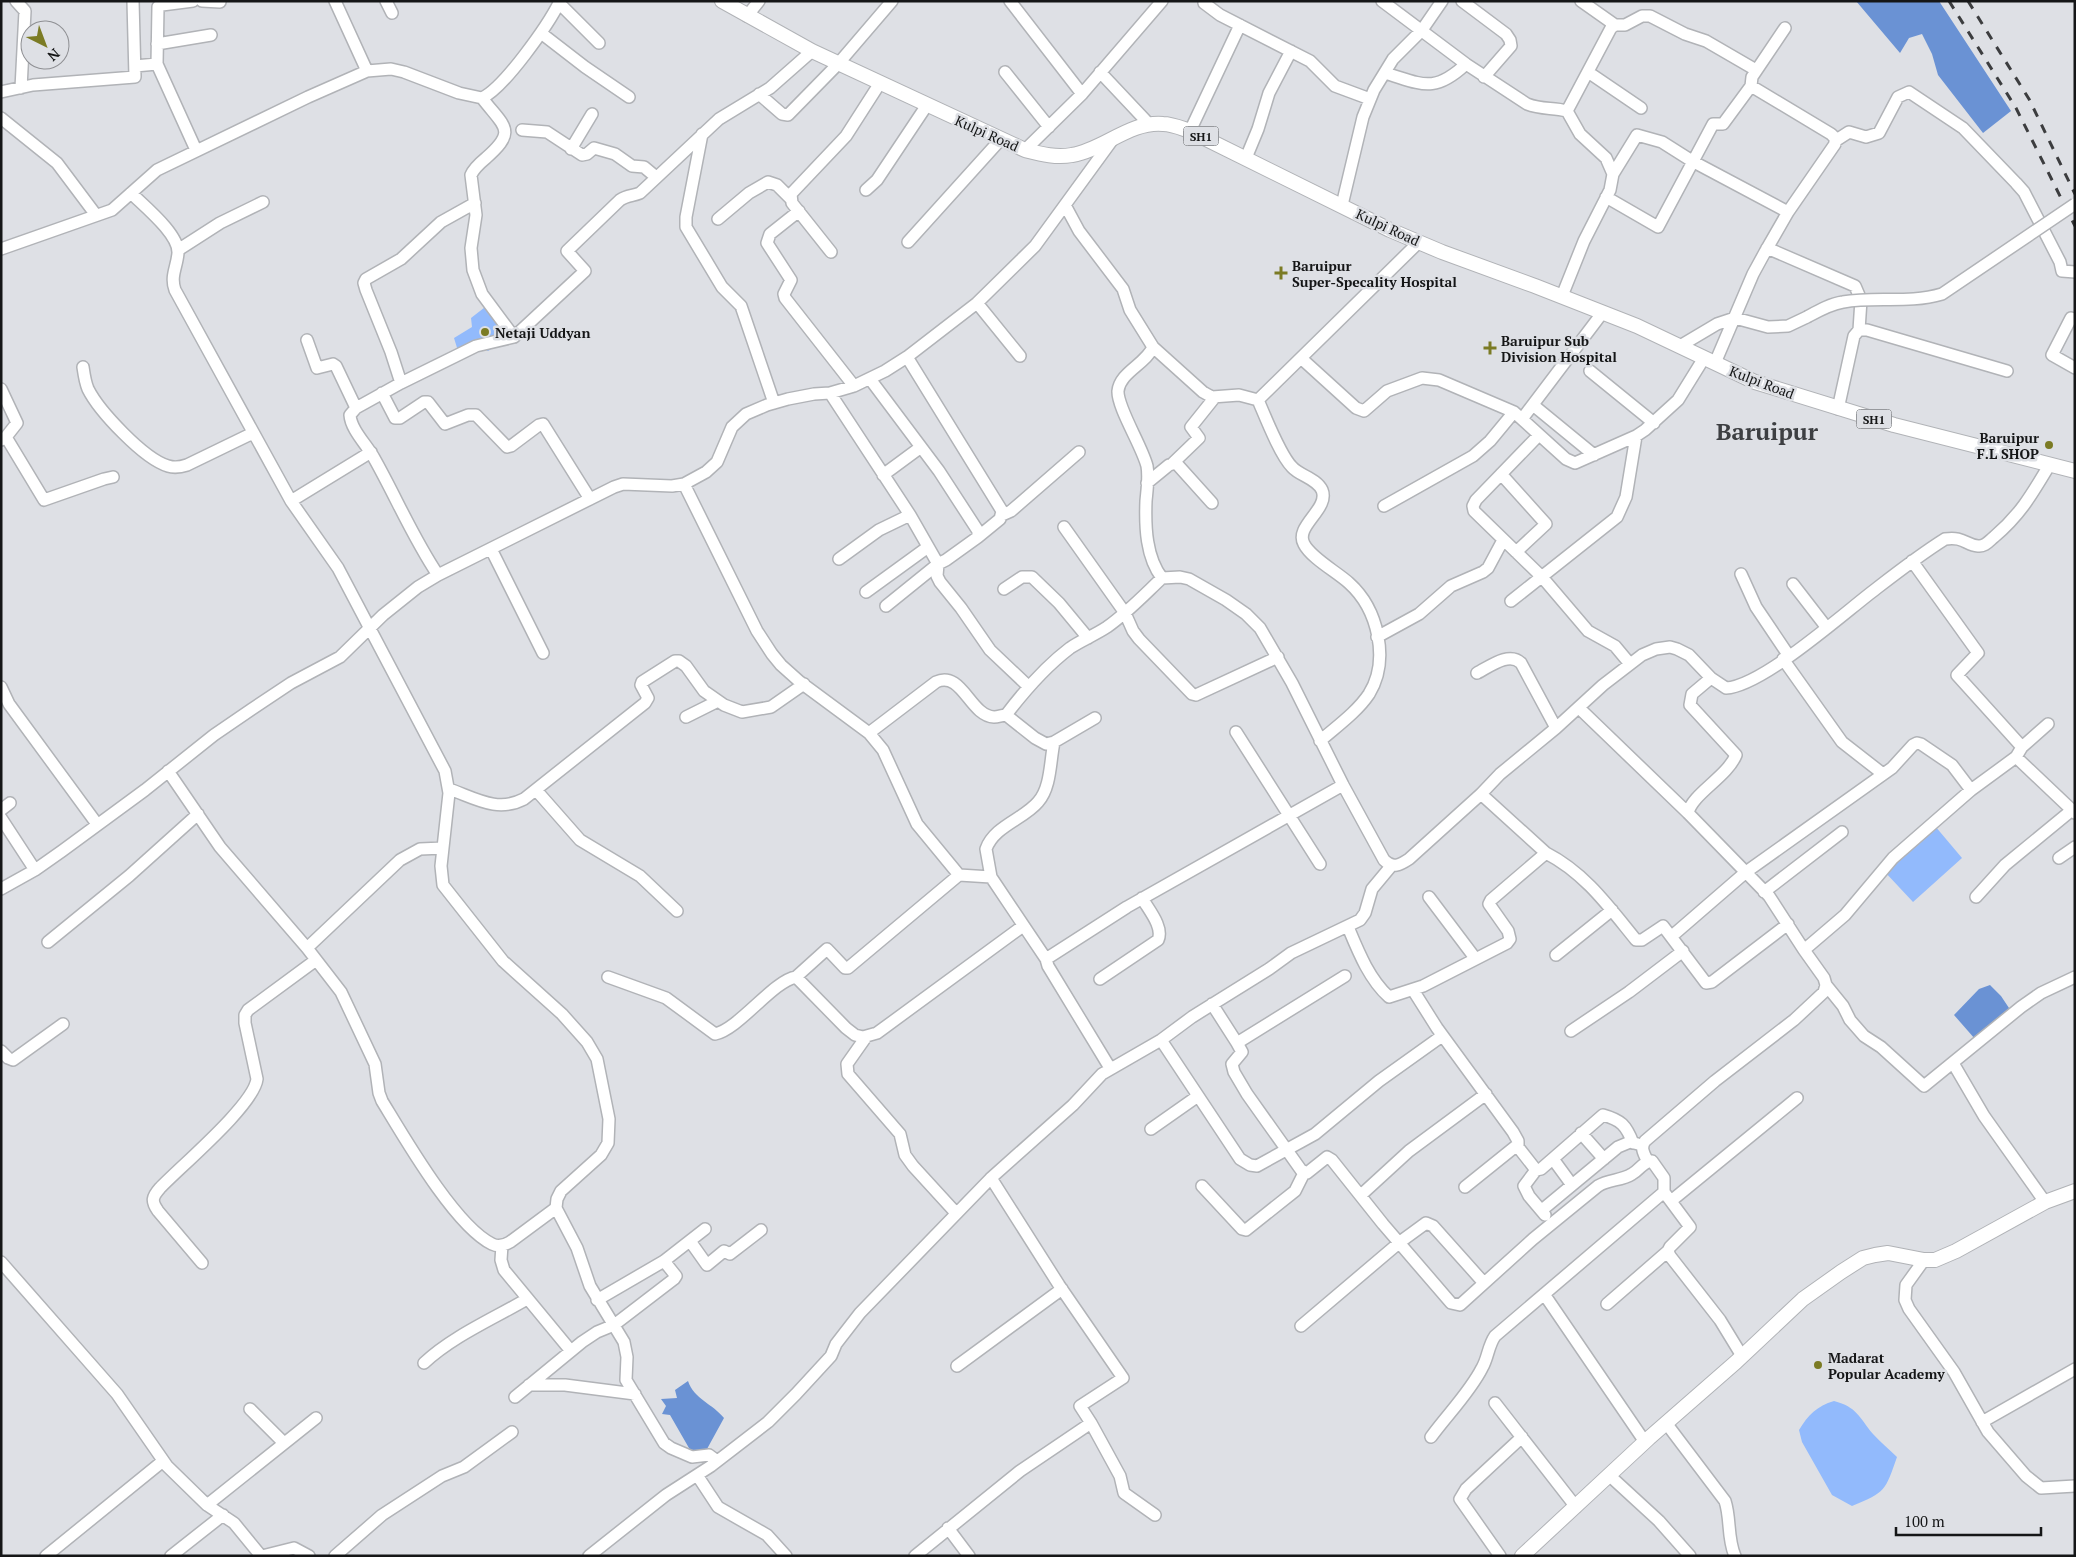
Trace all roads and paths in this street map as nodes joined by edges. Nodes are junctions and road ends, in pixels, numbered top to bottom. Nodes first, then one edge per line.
1 (16, 1) edge
2 (133, 1) edge
3 (202, 1) edge
4 (335, 1) edge
5 (386, 1) edge
6 (722, 1) edge
7 (760, 1) edge
8 (892, 1) edge
9 (1010, 1) edge
10 (1162, 1) edge
11 (1382, 1) edge
12 (1442, 1) edge
13 (1462, 1) edge
14 (1581, 1) edge
15 (185, 2) edge
16 (220, 2) edge
17 (560, 2) edge
18 (1204, 2) dead end
19 (392, 13) dead end
20 (747, 16) junction
21 (1240, 25) junction
22 (1615, 26) junction
23 (1785, 28) dead end
24 (1422, 30) junction
25 (541, 33) junction
26 (211, 35) dead end
27 (599, 43) dead end
28 (157, 44) junction
29 (812, 51) junction
30 (1291, 51) junction
31 (157, 64) junction
32 (838, 64) junction
33 (1466, 64) junction
34 (135, 66) junction
35 (1756, 70) junction
36 (366, 72) junction
37 (1005, 72) dead end
38 (1100, 72) junction
39 (1588, 72) junction
40 (1384, 73) junction
41 (1484, 77) junction
42 (880, 83) junction
43 (1751, 86) junction
44 (21, 88) junction
45 (1, 92) edge
46 (759, 94) junction
47 (1082, 94) junction
48 (629, 97) dead end
49 (482, 98) junction
50 (1370, 99) junction
51 (927, 105) junction
52 (1641, 108) dead end
53 (1567, 111) junction
54 (592, 114) dead end
55 (1, 118) edge
56 (1149, 124) junction
57 (1049, 127) junction
58 (522, 130) dead end
59 (1190, 130) junction
60 (702, 134) junction
61 (1002, 139) junction
62 (1113, 139) junction
63 (1835, 141) junction
64 (196, 150) junction
65 (571, 150) junction
66 (1026, 150) junction
67 (1246, 158) junction
68 (1692, 161) junction
69 (1613, 174) junction
70 (656, 177) junction
71 (866, 190) dead end
72 (131, 193) junction
73 (1606, 197) junction
74 (790, 198) junction
75 (263, 202) dead end
76 (475, 202) junction
77 (2075, 204) edge
78 (1066, 205) junction
79 (1342, 205) junction
80 (799, 211) junction
81 (1788, 212) junction
82 (96, 215) junction
83 (718, 219) dead end
84 (908, 242) dead end
85 (1419, 242) junction
86 (1767, 248) junction
87 (1, 249) edge
88 (178, 250) junction
89 (831, 252) dead end
90 (2075, 272) edge
91 (1562, 296) junction
92 (977, 303) junction
93 (1603, 312) junction
94 (1735, 318) junction
95 (2071, 318) dead end
96 (1859, 330) junction
97 (514, 337) junction
98 (306, 340) dead end
99 (1680, 346) junction
100 (1153, 347) junction
101 (1020, 356) dead end
102 (907, 357) junction
103 (1302, 359) junction
104 (1709, 361) junction
105 (83, 367) dead end
106 (2075, 368) edge
107 (1590, 371) dead end
108 (2007, 371) dead end
109 (870, 378) junction
110 (401, 383) junction
111 (854, 386) junction
112 (1, 389) edge
113 (382, 393) junction
114 (830, 393) junction
115 (1215, 397) junction
116 (1258, 400) junction
117 (774, 403) junction
118 (1533, 405) junction
119 (356, 408) junction
120 (1838, 409) junction
121 (1518, 416) junction
122 (1654, 423) junction
123 (253, 433) junction
124 (1539, 435) junction
125 (1636, 436) junction
126 (4, 438) edge
127 (921, 447) junction
128 (370, 452) junction
129 (1079, 452) dead end
130 (1594, 455) junction
131 (1173, 463) junction
132 (2050, 464) junction
133 (2075, 471) edge
134 (1501, 474) junction
135 (883, 475) junction
136 (113, 478) dead end
137 (1147, 483) junction
138 (684, 484) junction
139 (590, 499) junction
140 (291, 501) junction
141 (1212, 502) dead end
142 (1384, 506) dead end
143 (910, 515) junction
144 (1002, 515) junction
145 (1064, 527) dead end
146 (978, 536) junction
147 (1503, 540) junction
148 (928, 547) junction
149 (491, 549) junction
150 (1516, 552) junction
151 (839, 560) dead end
152 (1912, 561) junction
153 (938, 564) junction
154 (1741, 574) dead end
155 (438, 575) junction
156 (1542, 576) junction
157 (1162, 578) junction
158 (1792, 584) dead end
159 (1004, 589) dead end
160 (866, 592) dead end
161 (1510, 601) dead end
162 (886, 606) dead end
163 (1125, 613) junction
164 (370, 628) junction
165 (1827, 628) junction
166 (1377, 636) junction
167 (1088, 638) junction
168 (543, 653) dead end
169 (1278, 657) junction
170 (1786, 658) junction
171 (1630, 664) junction
172 (1477, 673) dead end
173 (1711, 678) junction
174 (804, 684) junction
175 (1028, 686) junction
176 (1, 687) edge
177 (718, 701) junction
178 (1579, 708) junction
179 (1006, 715) junction
180 (686, 717) dead end
181 (1095, 718) dead end
182 (2048, 724) dead end
183 (1556, 728) junction
184 (1236, 732) dead end
185 (870, 733) junction
186 (1320, 741) junction
187 (1054, 742) junction
188 (2019, 752) junction
189 (168, 771) junction
190 (1883, 774) junction
191 (1343, 785) junction
192 (449, 789) junction
193 (536, 790) junction
194 (1971, 790) junction
195 (1481, 794) junction
196 (2073, 812) edge
197 (1688, 813) junction
198 (198, 814) junction
199 (1289, 816) junction
200 (1, 818) edge
201 (98, 824) junction
202 (1842, 832) dead end
203 (2075, 847) edge
204 (443, 848) junction
205 (1546, 853) junction
206 (2059, 858) dead end
207 (1320, 864) dead end
208 (1392, 865) junction
209 (35, 870) junction
210 (1746, 872) junction
211 (959, 875) junction
212 (991, 877) junction
213 (1, 889) edge
214 (1764, 892) junction
215 (1429, 896) dead end
216 (1976, 897) dead end
217 (1142, 898) junction
218 (1612, 910) junction
219 (677, 911) dead end
220 (1788, 924) junction
221 (1023, 926) junction
222 (1348, 927) junction
223 (1672, 936) junction
224 (48, 942) dead end
225 (307, 948) junction
226 (1804, 950) junction
227 (1683, 951) junction
228 (1556, 955) dead end
229 (1475, 958) junction
230 (1046, 959) junction
231 (316, 960) junction
232 (1345, 976) dead end
233 (608, 977) dead end
234 (796, 977) junction
235 (2075, 977) edge
236 (1100, 979) dead end
237 (1826, 985) junction
238 (1413, 990) junction
239 (1212, 1004) junction
240 (63, 1024) dead end
241 (1571, 1031) dead end
242 (1442, 1036) junction
243 (866, 1038) junction
244 (1161, 1040) junction
245 (1236, 1043) junction
246 (1, 1051) edge
247 (1954, 1063) junction
248 (1110, 1068) junction
249 (1486, 1094) junction
250 (1198, 1096) junction
251 (1797, 1098) dead end
252 (1151, 1129) dead end
253 (1581, 1133) junction
254 (1638, 1144) junction
255 (1518, 1147) junction
256 (1286, 1151) junction
257 (1553, 1159) junction
258 (1604, 1159) junction
259 (1648, 1162) junction
260 (1536, 1170) junction
261 (1304, 1173) junction
262 (991, 1178) junction
263 (1572, 1185) junction
264 (1202, 1186) dead end
265 (1465, 1187) dead end
266 (2075, 1191) edge
267 (1361, 1195) junction
268 (1668, 1197) junction
269 (2045, 1202) junction
270 (556, 1208) junction
271 (1542, 1210) junction
272 (956, 1213) junction
273 (1553, 1224) junction
274 (705, 1229) dead end
275 (761, 1230) dead end
276 (690, 1241) junction
277 (1400, 1242) junction
278 (502, 1245) junction
279 (1668, 1251) junction
280 (1924, 1260) junction
281 (664, 1261) junction
282 (1, 1262) edge
283 (202, 1263) dead end
284 (1484, 1283) junction
285 (1062, 1289) junction
286 (1544, 1294) junction
287 (527, 1299) junction
288 (597, 1300) junction
289 (1606, 1304) dead end
290 (614, 1325) junction
291 (1301, 1326) dead end
292 (571, 1351) junction
293 (1742, 1356) junction
294 (424, 1363) dead end
295 (957, 1366) dead end
296 (2075, 1369) edge
297 (529, 1385) junction
298 (635, 1394) junction
299 (514, 1397) dead end
300 (1496, 1403) dead end
301 (250, 1409) dead end
302 (316, 1418) dead end
303 (1090, 1422) junction
304 (1982, 1422) junction
305 (1666, 1423) junction
306 (512, 1432) dead end
307 (1522, 1436) junction
308 (1431, 1437) dead end
309 (1645, 1442) junction
310 (284, 1443) junction
311 (163, 1461) junction
312 (717, 1461) junction
313 (696, 1475) junction
314 (1610, 1476) junction
315 (2075, 1486) edge
316 (207, 1505) junction
317 (1576, 1507) junction
318 (1155, 1514) dead end
319 (222, 1515) junction
320 (948, 1528) junction
321 (46, 1556) edge
322 (171, 1556) edge
323 (261, 1556) edge
324 (309, 1556) edge
325 (334, 1556) edge
326 (589, 1556) edge
327 (786, 1556) edge
328 (915, 1556) edge
329 (969, 1556) edge
330 (1500, 1556) edge
331 (1522, 1556) edge
332 (1690, 1556) edge
333 (1735, 1556) edge

1 - 44 street
2 - 34 street
3 - 16 street
4 - 36 street
5 - 19 street
6 - 20 main road, Kulpi Road / SH1
7 - 20 street
8 - 32 street
9 - 47 street
10 - 38 street
11 - 24 street
12 - 24 street
13 - 41 street
14 - 22 street
15 - 28 street
17 - 25 street
17 - 27 street
18 - 21 street
20 - 29 main road, Kulpi Road / SH1
21 - 30 street
21 - 59 street
22 - 35 street
22 - 39 street
23 - 35 street
24 - 33 street
24 - 40 street
25 - 48 street
25 - 49 street
26 - 28 street
28 - 31 street
29 - 32 main road, Kulpi Road / SH1
29 - 46 street
30 - 50 street
30 - 67 street
31 - 34 street
31 - 64 street
32 - 42 main road, Kulpi Road / SH1
32 - 46 street
33 - 40 street
33 - 41 street
34 - 44 street
35 - 43 street
36 - 49 street
36 - 64 street
37 - 57 street
38 - 47 street
38 - 56 street
39 - 52 street
39 - 53 street
40 - 50 street
41 - 53 street
42 - 51 main road, Kulpi Road / SH1
42 - 74 street
43 - 63 street
43 - 68 street
44 - 45 street
46 - 60 street
47 - 57 street
49 - 76 street
50 - 79 street
51 - 61 main road, Kulpi Road / SH1
51 - 71 street
53 - 69 street
54 - 65 street
55 - 82 street
56 - 59 main road, Kulpi Road / SH1
56 - 62 main road, Kulpi Road / SH1
57 - 66 street
58 - 65 street
59 - 67 main road, Kulpi Road / SH1
60 - 70 street
60 - 117 street
61 - 66 main road, Kulpi Road / SH1
61 - 84 street
62 - 66 main road, Kulpi Road / SH1
62 - 78 street
63 - 81 street
63 - 90 street
64 - 72 street
65 - 70 street
67 - 79 main road, Kulpi Road / SH1
68 - 69 street
68 - 73 street
68 - 81 street
69 - 73 street
70 - 97 street
72 - 82 street
72 - 88 street
73 - 91 street
74 - 80 street
74 - 83 street
75 - 88 street
76 - 97 street
76 - 110 street
77 - 94 street, bridge
78 - 92 street
78 - 100 street
79 - 85 main road, Kulpi Road / SH1
80 - 89 street
80 - 111 street
81 - 86 street
82 - 87 street
85 - 91 main road, Kulpi Road / SH1
85 - 103 street
86 - 94 street
86 - 96 street
88 - 123 street
91 - 93 main road, Kulpi Road / SH1
92 - 101 street
92 - 102 street
93 - 99 main road, Kulpi Road / SH1
93 - 118 street
94 - 99 street
94 - 104 street
95 - 106 street
96 - 108 street
96 - 120 street
97 - 110 street
98 - 119 street
99 - 104 main road, Kulpi Road / SH1
100 - 115 street
100 - 137 street
102 - 109 street
102 - 144 street
103 - 116 street
103 - 121 street
104 - 120 main road, Kulpi Road / SH1
104 - 122 street
105 - 123 street
107 - 122 street
109 - 111 street
109 - 127 street
110 - 113 street
111 - 114 street
112 - 126 street
113 - 119 street
113 - 139 street
114 - 117 street
114 - 135 street
115 - 116 street
115 - 131 street
116 - 166 street
117 - 138 street
118 - 121 street
118 - 130 street
119 - 128 street
120 - 132 main road, Kulpi Road / SH1
121 - 124 street
121 - 142 street
122 - 125 street
123 - 140 street
124 - 130 street
124 - 134 street
125 - 130 street
125 - 156 street
126 - 136 street
127 - 135 street
127 - 146 street
128 - 140 street
128 - 155 street
129 - 144 street
131 - 137 street
131 - 141 street
132 - 133 main road, Kulpi Road / SH1
132 - 152 street
134 - 147 street
134 - 150 street
135 - 143 street
137 - 157 street
138 - 139 street
138 - 174 street
139 - 149 street
140 - 164 street
143 - 148 street
143 - 151 street
144 - 146 street
145 - 163 street
146 - 153 street
147 - 150 street
147 - 166 street
148 - 153 street
148 - 160 street
149 - 155 street
149 - 168 street
150 - 156 street
152 - 165 street
152 - 188 street
153 - 162 street
153 - 175 street
154 - 170 street
155 - 164 street
156 - 161 street
156 - 171 street
157 - 163 street
157 - 169 street
158 - 165 street
159 - 167 street
163 - 167 street
163 - 169 street
164 - 189 street
164 - 192 street
165 - 170 street
166 - 186 street
167 - 175 street
169 - 186 street
170 - 173 street
170 - 190 street
171 - 173 street
171 - 178 street
172 - 183 street
173 - 197 street
174 - 177 street
174 - 185 street
175 - 179 street
176 - 201 street
177 - 180 street
177 - 193 street
178 - 183 street
178 - 197 street
179 - 185 street
179 - 187 street
181 - 187 street
182 - 188 street
183 - 195 street
184 - 199 street
185 - 211 street
186 - 191 street
187 - 212 street
188 - 194 street
188 - 196 street
189 - 198 street
189 - 201 street
190 - 194 street
190 - 210 street
191 - 199 street
191 - 208 street
192 - 193 street
192 - 204 street
193 - 219 street
194 - 226 street
195 - 205 street
195 - 208 street
196 - 216 street
197 - 210 street
198 - 224 street
198 - 225 street
199 - 207 street
199 - 217 street
200 - 209 street
201 - 209 street
202 - 214 street
203 - 206 street
204 - 225 street
204 - 270 street
205 - 218 street
205 - 229 street
208 - 222 street
209 - 213 street
210 - 214 street
210 - 223 street
211 - 212 street
211 - 234 street
212 - 221 street
214 - 220 street
215 - 229 street
217 - 230 street
217 - 236 street
218 - 223 street
218 - 228 street
220 - 226 street
220 - 227 street
221 - 230 street
221 - 243 street
222 - 238 street
222 - 239 street
223 - 227 street
225 - 231 street
226 - 237 street
227 - 241 street
229 - 238 street
230 - 248 street
231 - 278 street
231 - 283 street
232 - 245 street
233 - 234 street
234 - 243 street
235 - 247 street
237 - 247 street
237 - 254 street
238 - 242 street
239 - 244 street
239 - 245 street
240 - 246 street
242 - 249 street
242 - 256 street
243 - 272 street
244 - 248 street
244 - 250 street
245 - 256 street
247 - 269 street
248 - 262 street
249 - 255 street
249 - 267 street
250 - 252 street
250 - 256 street
251 - 268 street
253 - 254 street
253 - 257 street
253 - 258 street
254 - 258 street
254 - 259 street
255 - 260 street
255 - 265 street
256 - 261 street
257 - 260 street
257 - 263 street
258 - 263 street
259 - 268 street
259 - 273 street
260 - 271 street
261 - 264 street
261 - 267 street
262 - 272 street
262 - 285 street
263 - 271 street
266 - 269 main road
267 - 277 street
268 - 279 street
268 - 286 street
269 - 280 main road
270 - 278 street
270 - 288 street
271 - 273 street
272 - 312 street
273 - 284 street
274 - 276 street
275 - 276 street
276 - 281 street
277 - 284 street
277 - 284 street
277 - 291 street
278 - 287 street
279 - 289 street
279 - 293 street
280 - 293 main road
280 - 304 street
281 - 288 street
281 - 290 street
282 - 311 street
285 - 295 street
285 - 303 street
286 - 308 street
286 - 309 street
287 - 292 street
287 - 294 street
288 - 290 street
290 - 292 street
290 - 298 street
292 - 297 street
293 - 305 main road
296 - 304 street
297 - 298 street
297 - 299 street
298 - 312 street
300 - 307 street
301 - 310 street
302 - 310 street
303 - 318 street
303 - 320 street
304 - 315 street
305 - 309 main road
305 - 333 street
306 - 325 street
307 - 317 street
307 - 330 street
309 - 314 main road
310 - 316 street
311 - 316 street
311 - 321 street
312 - 313 street
313 - 326 street
313 - 327 street
314 - 317 main road
314 - 332 street
316 - 319 street
317 - 331 main road
319 - 322 street
319 - 323 street
320 - 328 street
320 - 329 street
323 - 324 street

